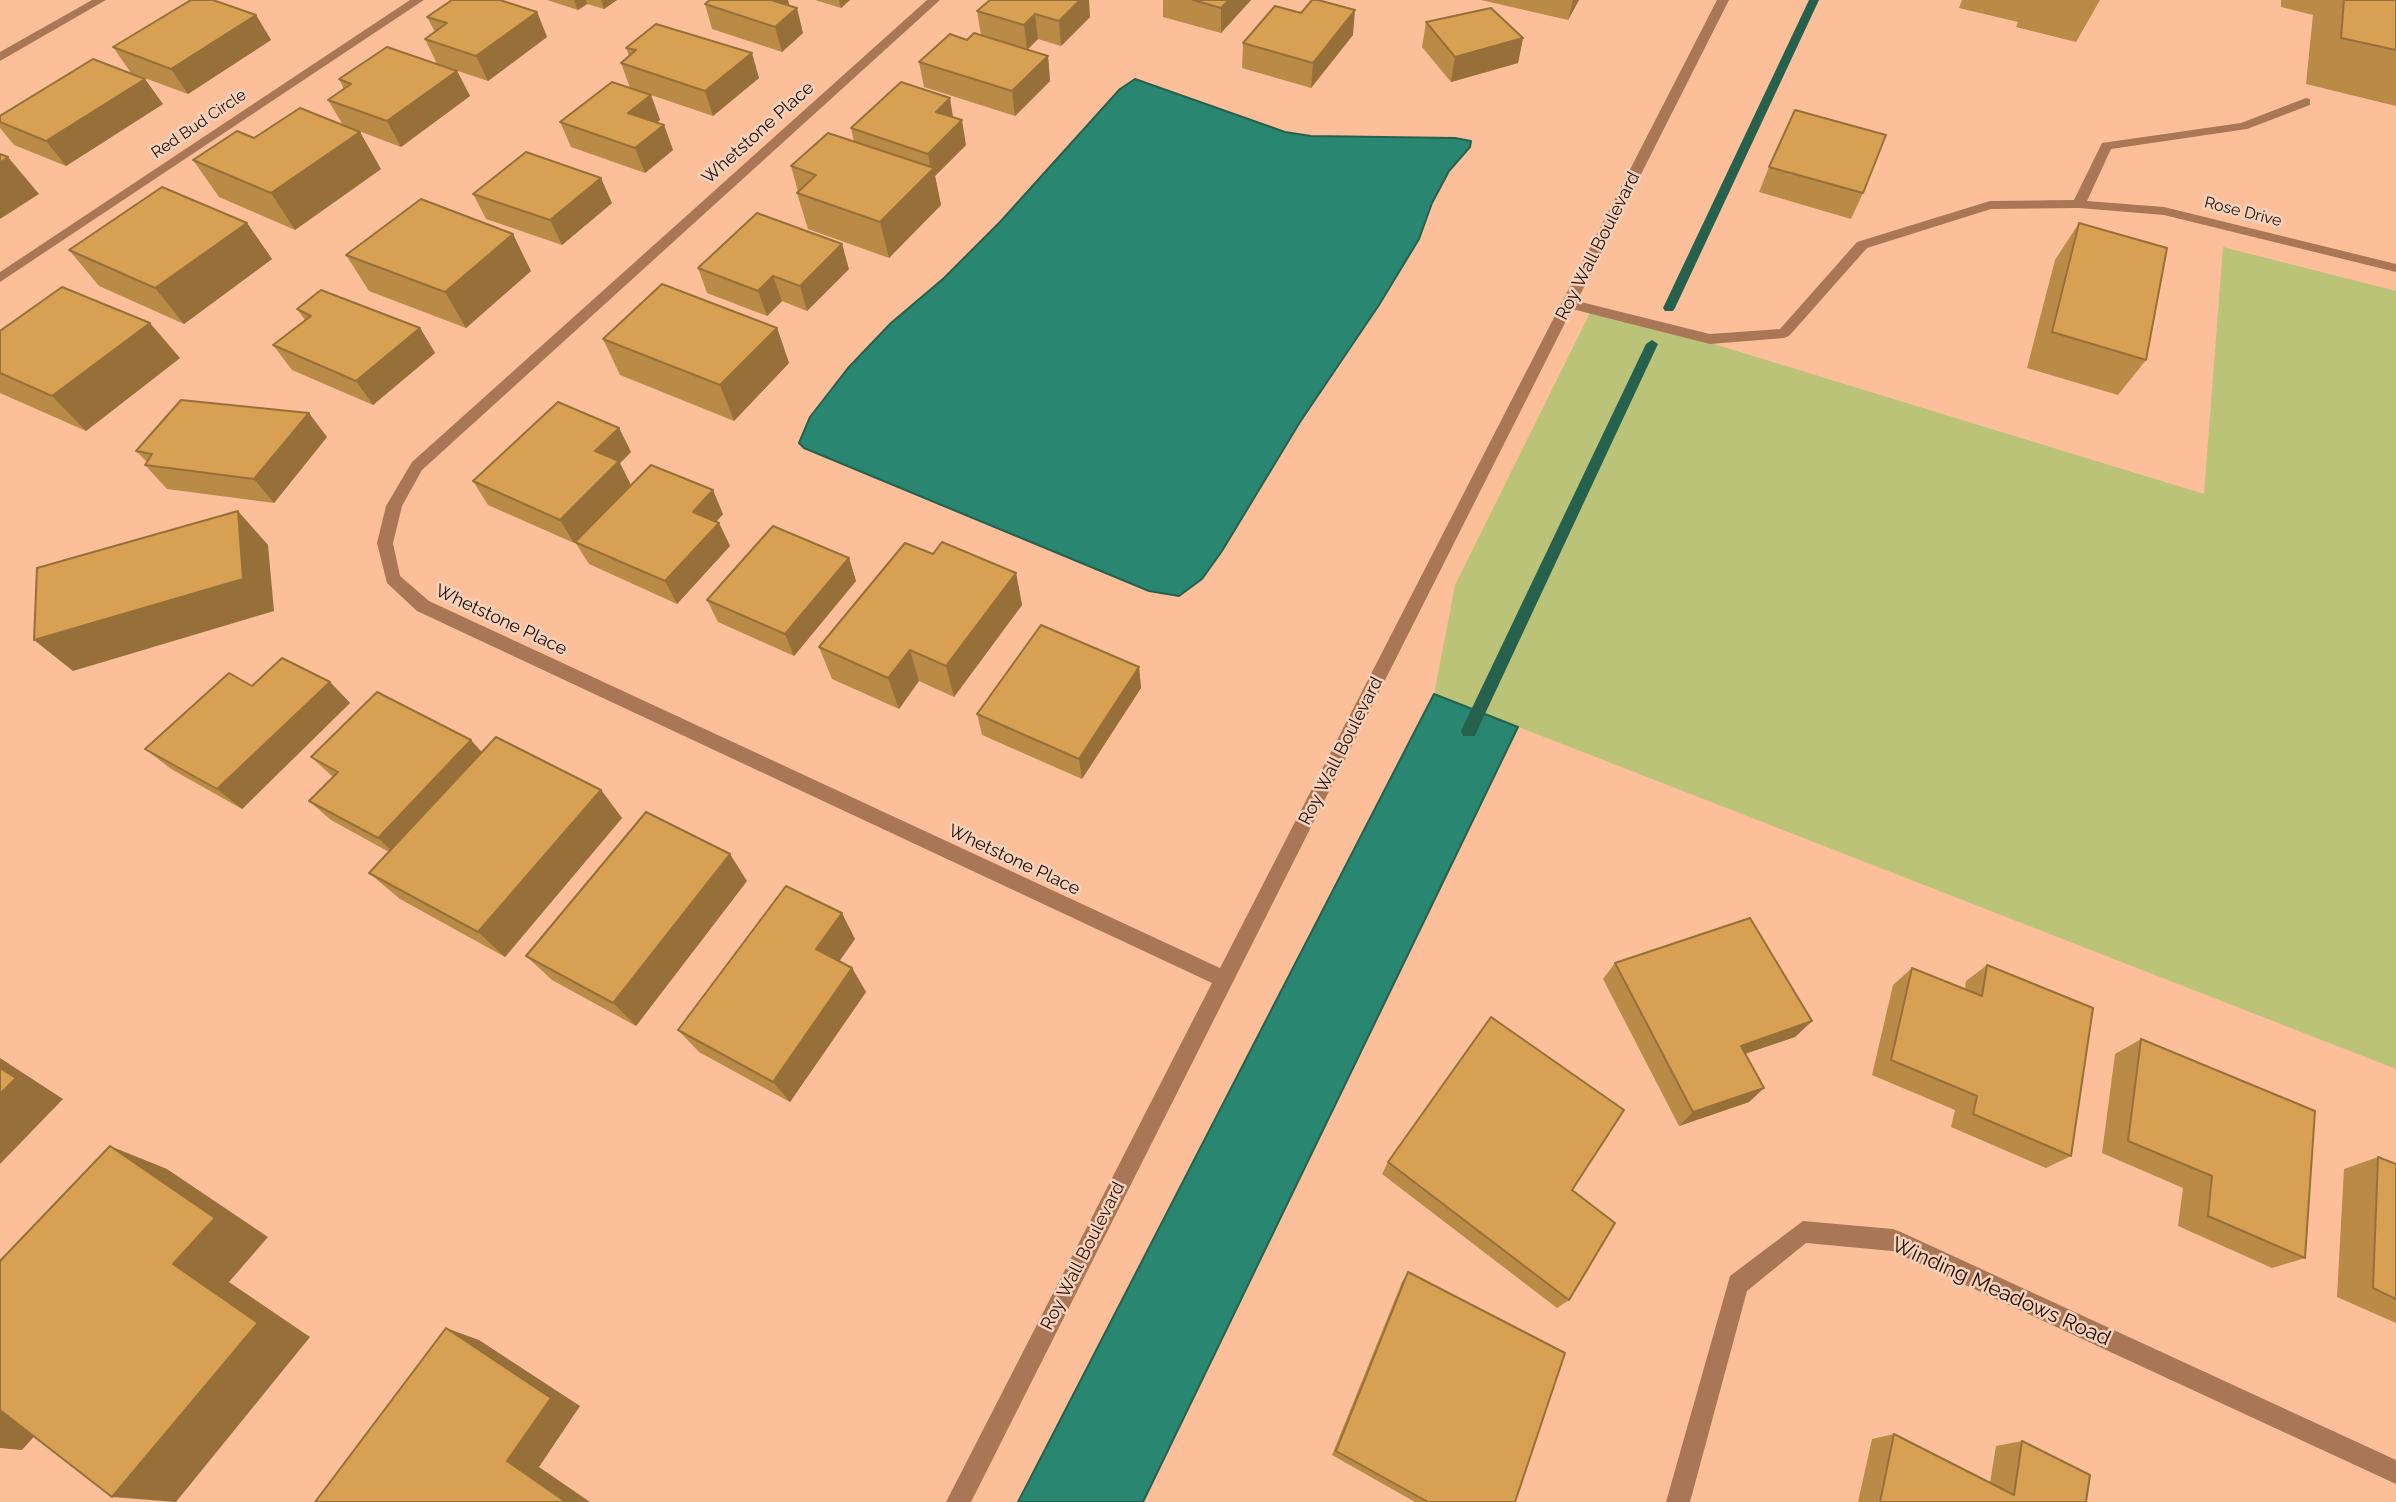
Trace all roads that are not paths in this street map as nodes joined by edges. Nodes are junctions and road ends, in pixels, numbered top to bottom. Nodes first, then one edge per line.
1 (100, 0) edge
2 (418, 0) edge
3 (934, 0) edge
4 (1723, 0) edge
5 (0, 57) edge
6 (2306, 102) dead end
7 (2079, 204) junction
8 (2396, 268) edge
9 (0, 278) edge
10 (1569, 304) junction
11 (1224, 979) junction
12 (2396, 1472) edge
13 (958, 1502) edge
14 (1678, 1502) edge

1 - 5 street
2 - 9 street, Red Bud Circle
3 - 11 street, Whetstone Place
4 - 10 street, Roy Wall Boulevard
6 - 7 street
7 - 8 street, Rose Drive
7 - 10 street, Rose Drive
10 - 11 street, Roy Wall Boulevard
11 - 13 street, Roy Wall Boulevard
12 - 14 street, Winding Meadows Road

